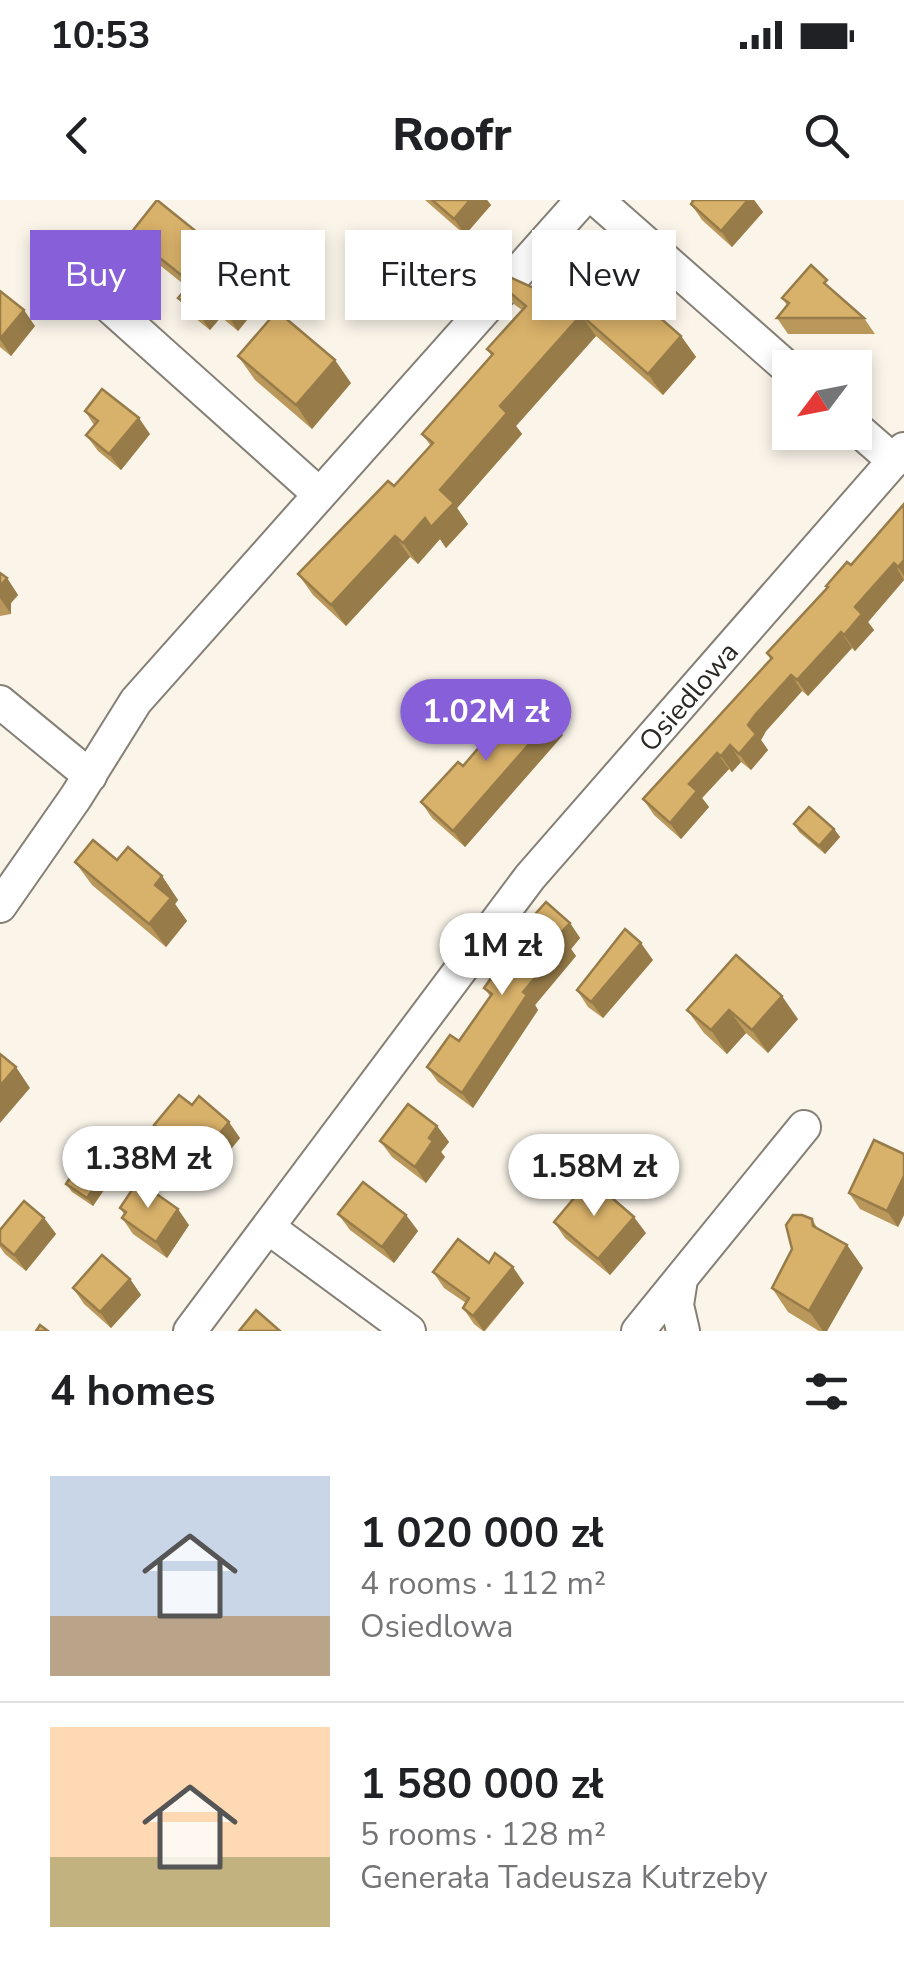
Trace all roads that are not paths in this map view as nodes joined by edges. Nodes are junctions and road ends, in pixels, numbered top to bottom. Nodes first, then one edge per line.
1 (582, 200) edge
2 (597, 200) edge
3 (124, 320) edge
4 (772, 354) edge
5 (872, 438) edge
6 (899, 455) edge
7 (319, 494) junction
8 (0, 702) edge
9 (90, 776) junction
10 (0, 906) edge
11 (804, 1127) dead end
12 (269, 1228) junction
13 (681, 1279) junction
14 (190, 1331) edge
15 (409, 1331) edge
16 (638, 1331) edge
17 (682, 1331) edge

1 - 7 street
2 - 4 street
3 - 7 street
5 - 6 street
6 - 12 street, Osiedlowa
7 - 9 street
8 - 9 street
9 - 10 street
11 - 13 street
12 - 14 street, Osiedlowa
12 - 15 street
13 - 16 street
13 - 17 street

